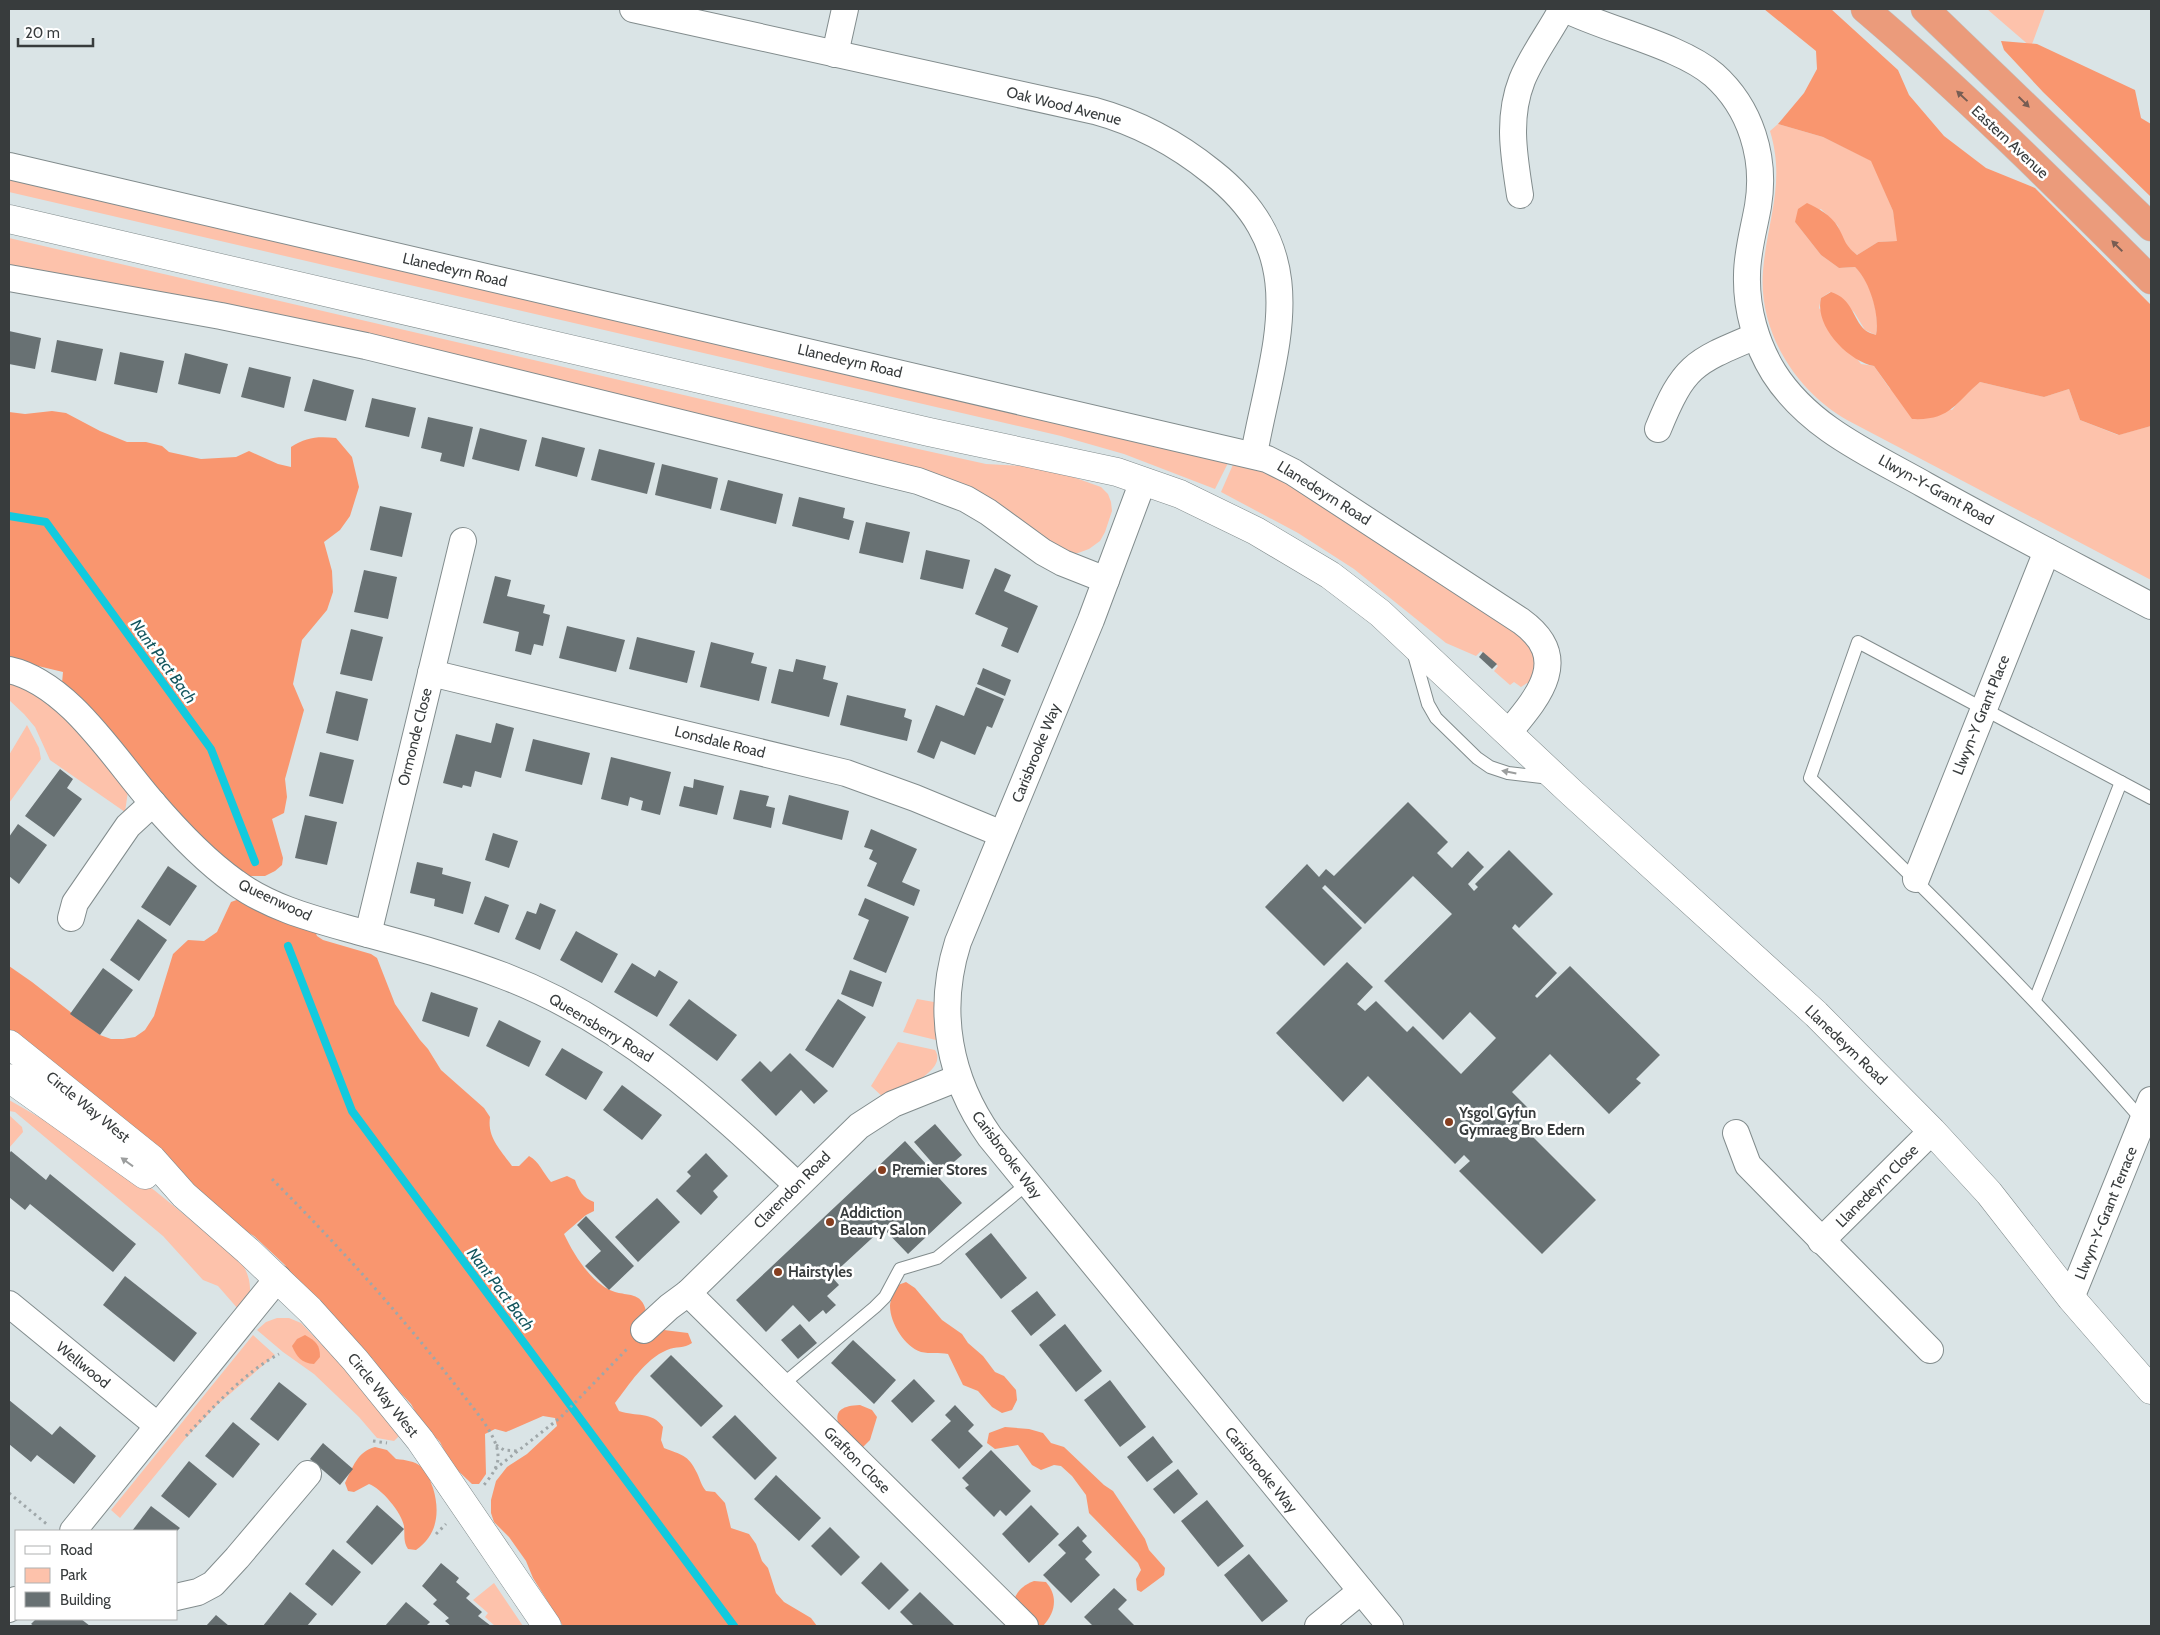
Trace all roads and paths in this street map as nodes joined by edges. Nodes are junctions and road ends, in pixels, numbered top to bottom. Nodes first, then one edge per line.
1 (634, 9) edge
2 (845, 9) edge
3 (1564, 9) edge
4 (1865, 9) edge
5 (1924, 9) edge
6 (835, 54) junction
7 (9, 166) edge
8 (1520, 195) dead end
9 (9, 219) edge
10 (2151, 227) edge
11 (9, 278) edge
12 (2151, 280) edge
13 (1756, 336) junction
14 (1658, 429) dead end
15 (1254, 454) junction
16 (1143, 481) junction
17 (463, 540) dead end
18 (2047, 551) junction
19 (1106, 580) junction
20 (2151, 606) edge
21 (1410, 639) junction
22 (9, 670) edge
23 (431, 673) junction
24 (1983, 710) junction
25 (1509, 732) junction
26 (1557, 779) junction
27 (2120, 782) junction
28 (2151, 798) edge
29 (152, 803) junction
30 (1002, 834) junction
31 (1916, 879) junction
32 (71, 918) dead end
33 (368, 934) junction
34 (2035, 1000) junction
35 (9, 1044) edge
36 (9, 1078) edge
37 (958, 1078) junction
38 (9, 1090) edge
39 (56, 1111) junction
40 (2148, 1117) edge
41 (1932, 1131) junction
42 (1736, 1134) dead end
43 (272, 1179) dead end
44 (1028, 1184) junction
45 (797, 1185) junction
46 (184, 1195) junction
47 (1821, 1240) junction
48 (278, 1278) junction
49 (688, 1294) junction
50 (2071, 1298) junction
51 (9, 1304) edge
52 (644, 1330) joint
53 (1930, 1350) dead end
54 (279, 1354) dead end
55 (782, 1385) junction
56 (2151, 1390) edge
57 (158, 1426) junction
58 (184, 1438) dead end
59 (496, 1445) junction
60 (520, 1451) junction
61 (495, 1469) junction
62 (308, 1474) dead end
63 (481, 1488) dead end
64 (9, 1493) edge
65 (451, 1519) dead end
66 (55, 1530) edge
67 (74, 1530) edge
68 (436, 1534) dead end
69 (1361, 1591) junction
70 (178, 1597) edge
71 (547, 1626) edge
72 (1025, 1626) edge
73 (1318, 1626) edge
74 (1390, 1626) edge

1 - 6 street, Oak Wood Avenue
2 - 6 street
3 - 8 street, Llwyn-Y-Grant Road
3 - 13 street, Llwyn-Y-Grant Road
12 -> 4 highway, Eastern Avenue
5 -> 10 highway
6 - 15 street, Oak Wood Avenue
7 - 15 street, Llanedeyrn Road
9 - 16 street, Llanedeyrn Road
11 - 19 street
13 - 14 street
13 - 18 street, Llwyn-Y-Grant Road
15 - 25 street, Llanedeyrn Road
16 - 19 street, Carisbrooke Way
16 - 21 street, Llanedeyrn Road
17 - 23 street, Ormonde Close
18 - 20 street, Llwyn-Y-Grant Road
18 - 24 street, Llwyn-Y Grant Place
19 - 30 street, Carisbrooke Way
21 - 25 street, Llanedeyrn Road
26 -> 21 lane
22 - 29 street, Queenwood
23 - 30 street, Lonsdale Road
23 - 33 street, Ormonde Close
24 - 27 lane
24 - 31 street, Llwyn-Y Grant Place
24 - 31 lane
25 - 26 street, Llanedeyrn Road
26 - 41 street, Llanedeyrn Road
27 - 28 lane
27 - 34 lane
29 - 32 street
29 - 33 street, Queenwood
30 - 37 street, Carisbrooke Way
31 - 34 lane
33 - 45 street, Queensberry Road
34 - 40 lane
35 - 46 street, Circle Way West
36 - 39 street, Circle Way West
37 - 44 street, Carisbrooke Way
37 - 45 street, Clarendon Road
38 - 39 street
46 -> 39 street, Circle Way West
40 - 50 street, Llwyn-Y-Grant Terrace
41 - 47 street, Llanedeyrn Close
41 - 50 street, Llanedeyrn Road
42 - 47 street
43 - 59 path
44 - 55 lane
44 - 69 street, Carisbrooke Way
45 - 49 street, Clarendon Road
46 - 48 street, Circle Way West
47 - 53 street
48 - 57 street
48 - 71 street, Circle Way West
49 - 52 street, Clarendon Road
49 - 55 street, Grafton Close
50 - 56 street, Llanedeyrn Road
51 - 57 street, Wellwood
52 - 60 path
54 - 58 path
55 - 72 street, Grafton Close
57 - 67 street
59 - 60 path
59 - 61 path
60 - 61 path
61 - 63 path
62 - 70 street
64 - 66 path
65 - 68 path
69 - 73 street
69 - 74 street, Carisbrooke Way

